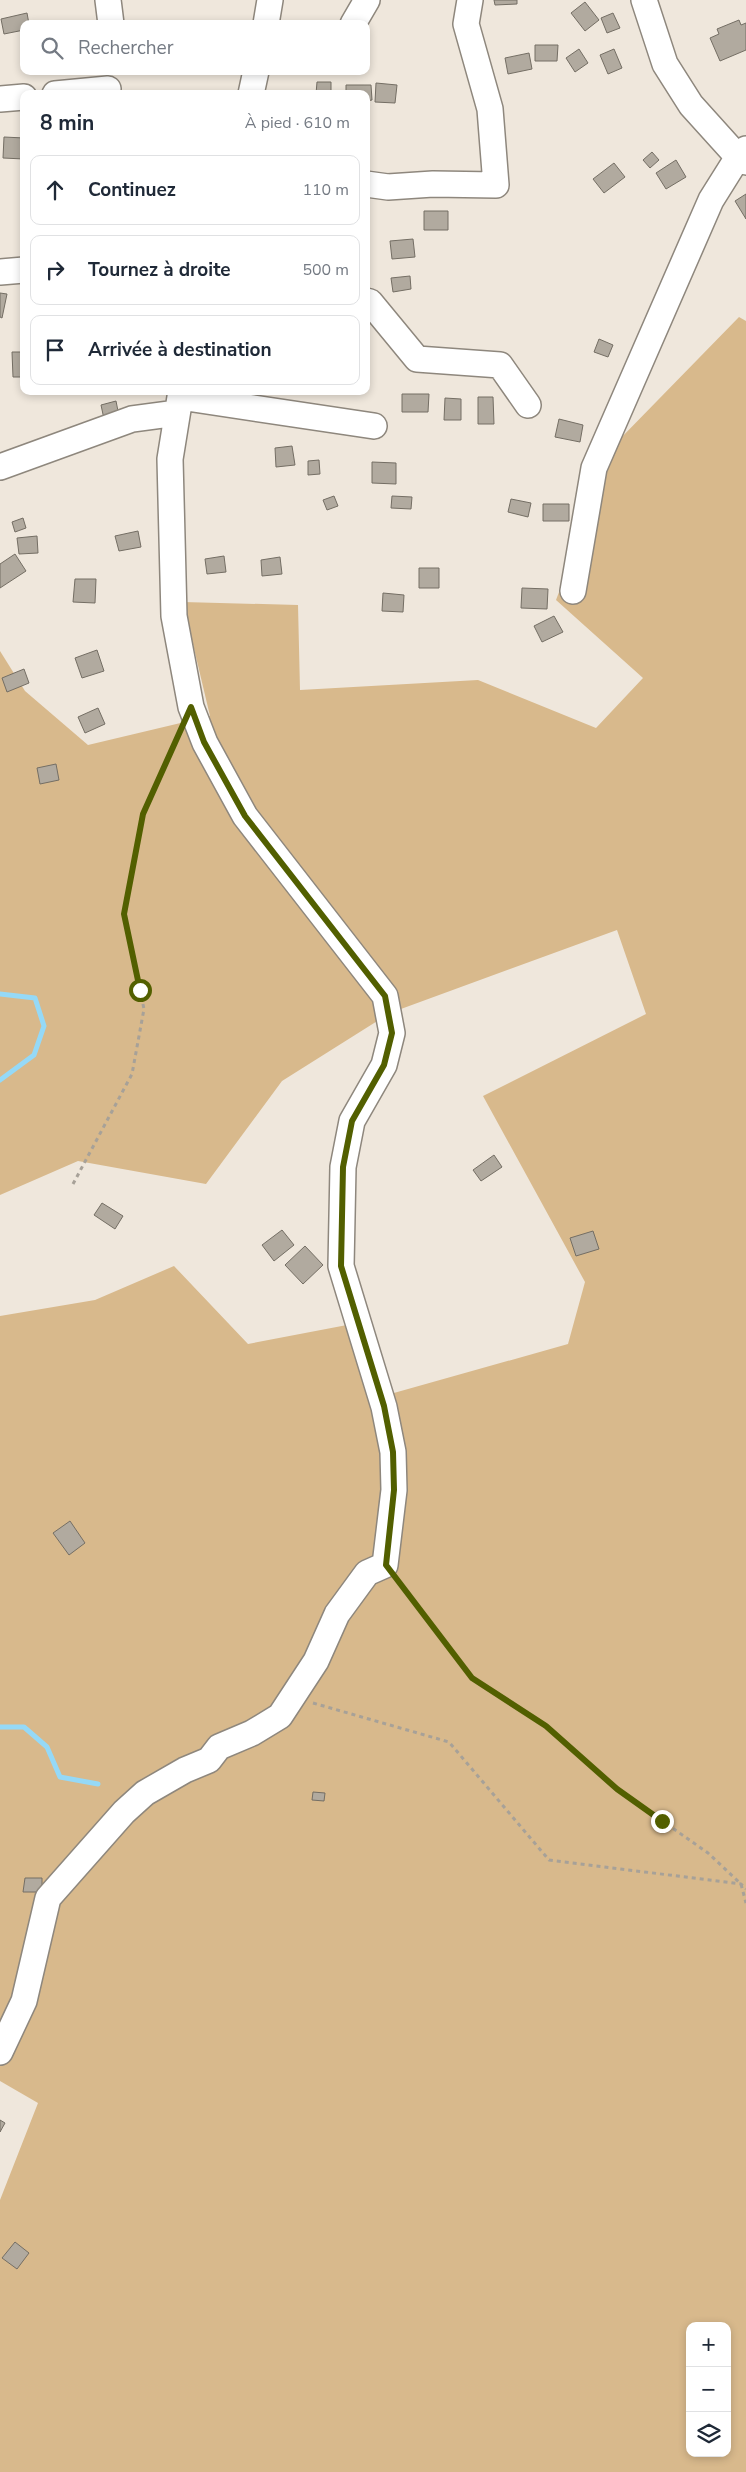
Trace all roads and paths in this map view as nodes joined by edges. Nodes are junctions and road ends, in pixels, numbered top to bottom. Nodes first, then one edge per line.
1 (108, 0) edge
2 (270, 0) edge
3 (366, 0) edge
4 (470, 0) edge
5 (644, 0) edge
6 (110, 20) edge
7 (267, 20) edge
8 (356, 20) edge
9 (255, 75) edge
10 (109, 85) edge
11 (79, 90) edge
12 (252, 90) edge
13 (20, 97) edge
14 (0, 99) edge
15 (743, 156) edge
16 (370, 185) edge
17 (20, 270) edge
18 (0, 272) edge
19 (370, 302) edge
20 (179, 401) edge
21 (528, 405) dead end
22 (374, 426) dead end
23 (0, 467) edge
24 (574, 591) dead end
25 (191, 707) junction
26 (73, 1184) dead end
27 (386, 1565) junction
28 (291, 1697) junction
29 (741, 1884) junction
30 (746, 1889) edge
31 (746, 1904) edge
32 (0, 2052) edge

1 - 6 street
2 - 7 street
3 - 8 street
4 - 16 street
5 - 15 street
9 - 12 street
10 - 11 street
13 - 14 street
15 - 24 street
17 - 18 street
19 - 21 street
20 - 22 street
20 - 23 street
20 - 25 street
25 - 26 path
25 - 27 street
27 - 28 street
27 - 29 path
28 - 29 path
28 - 32 street
29 - 30 path
29 - 31 path

